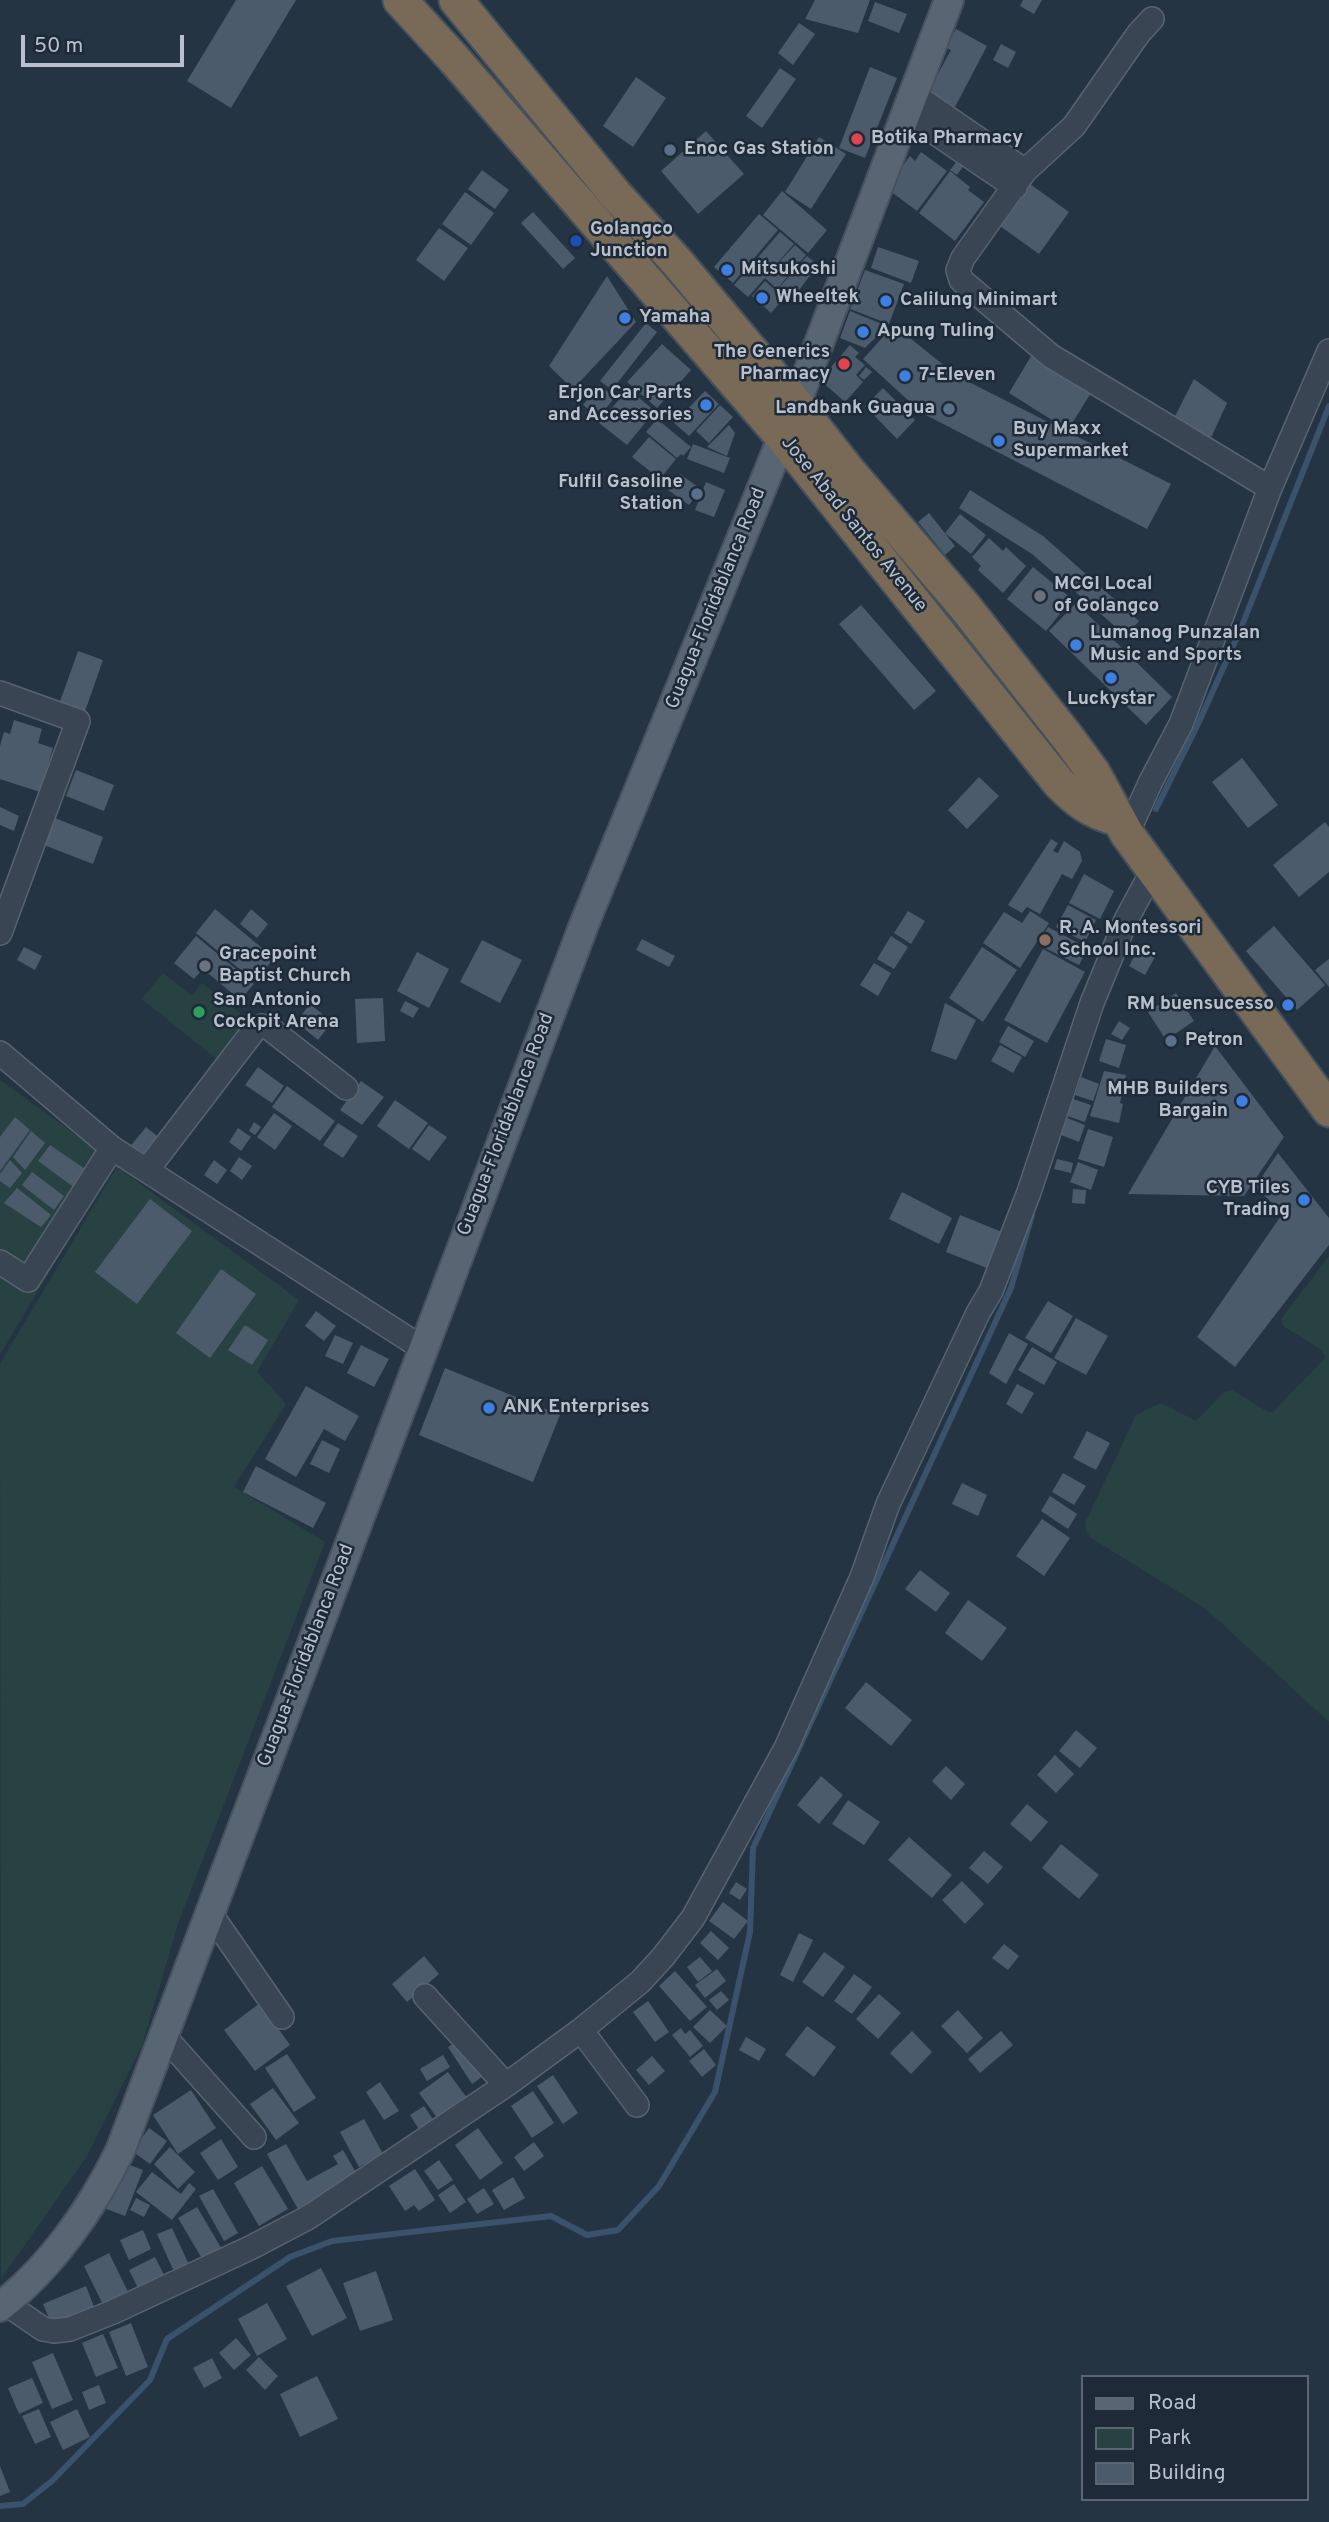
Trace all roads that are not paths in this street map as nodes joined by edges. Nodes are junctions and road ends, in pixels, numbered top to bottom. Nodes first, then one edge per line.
1 (400, 0) edge
2 (456, 0) edge
3 (949, 0) edge
4 (1153, 19) dead end
5 (910, 104) junction
6 (1020, 179) junction
7 (1329, 351) edge
8 (796, 404) junction
9 (783, 438) junction
10 (1270, 488) junction
11 (0, 693) edge
12 (1122, 827) junction
13 (1153, 870) junction
14 (0, 933) edge
15 (0, 1053) edge
16 (346, 1088) dead end
17 (1329, 1110) edge
18 (112, 1148) junction
19 (147, 1170) junction
20 (0, 1262) edge
21 (422, 1348) junction
22 (210, 1913) junction
23 (425, 1996) dead end
24 (282, 2017) dead end
25 (581, 2030) junction
26 (163, 2035) junction
27 (506, 2085) junction
28 (637, 2105) dead end
29 (254, 2137) dead end
30 (2, 2305) edge

1 - 9 highway, Jose Abad Santos Avenue
2 - 8 highway, Jose Abad Santos Avenue
3 - 5 main road, Guagua-Floridablanca Road
4 - 6 street
5 - 6 street
5 - 8 main road, Guagua-Floridablanca Road
6 - 10 street
7 - 10 street
8 - 9 main road, Guagua-Floridablanca Road
8 - 12 highway, Jose Abad Santos Avenue
9 - 12 highway, Jose Abad Santos Avenue
9 - 21 main road, Guagua-Floridablanca Road
10 - 12 street
11 - 14 street
12 - 13 highway, Jose Abad Santos Avenue
13 - 17 highway, Jose Abad Santos Avenue
13 - 25 street
15 - 18 street
16 - 19 street
18 - 19 street
18 - 20 street
19 - 21 street
21 - 22 main road, Guagua-Floridablanca Road
22 - 24 street
22 - 26 main road, Guagua-Floridablanca Road
23 - 27 street
25 - 27 street
25 - 28 street
26 - 29 street
26 - 30 main road, Guagua-Floridablanca Road
27 - 30 street

